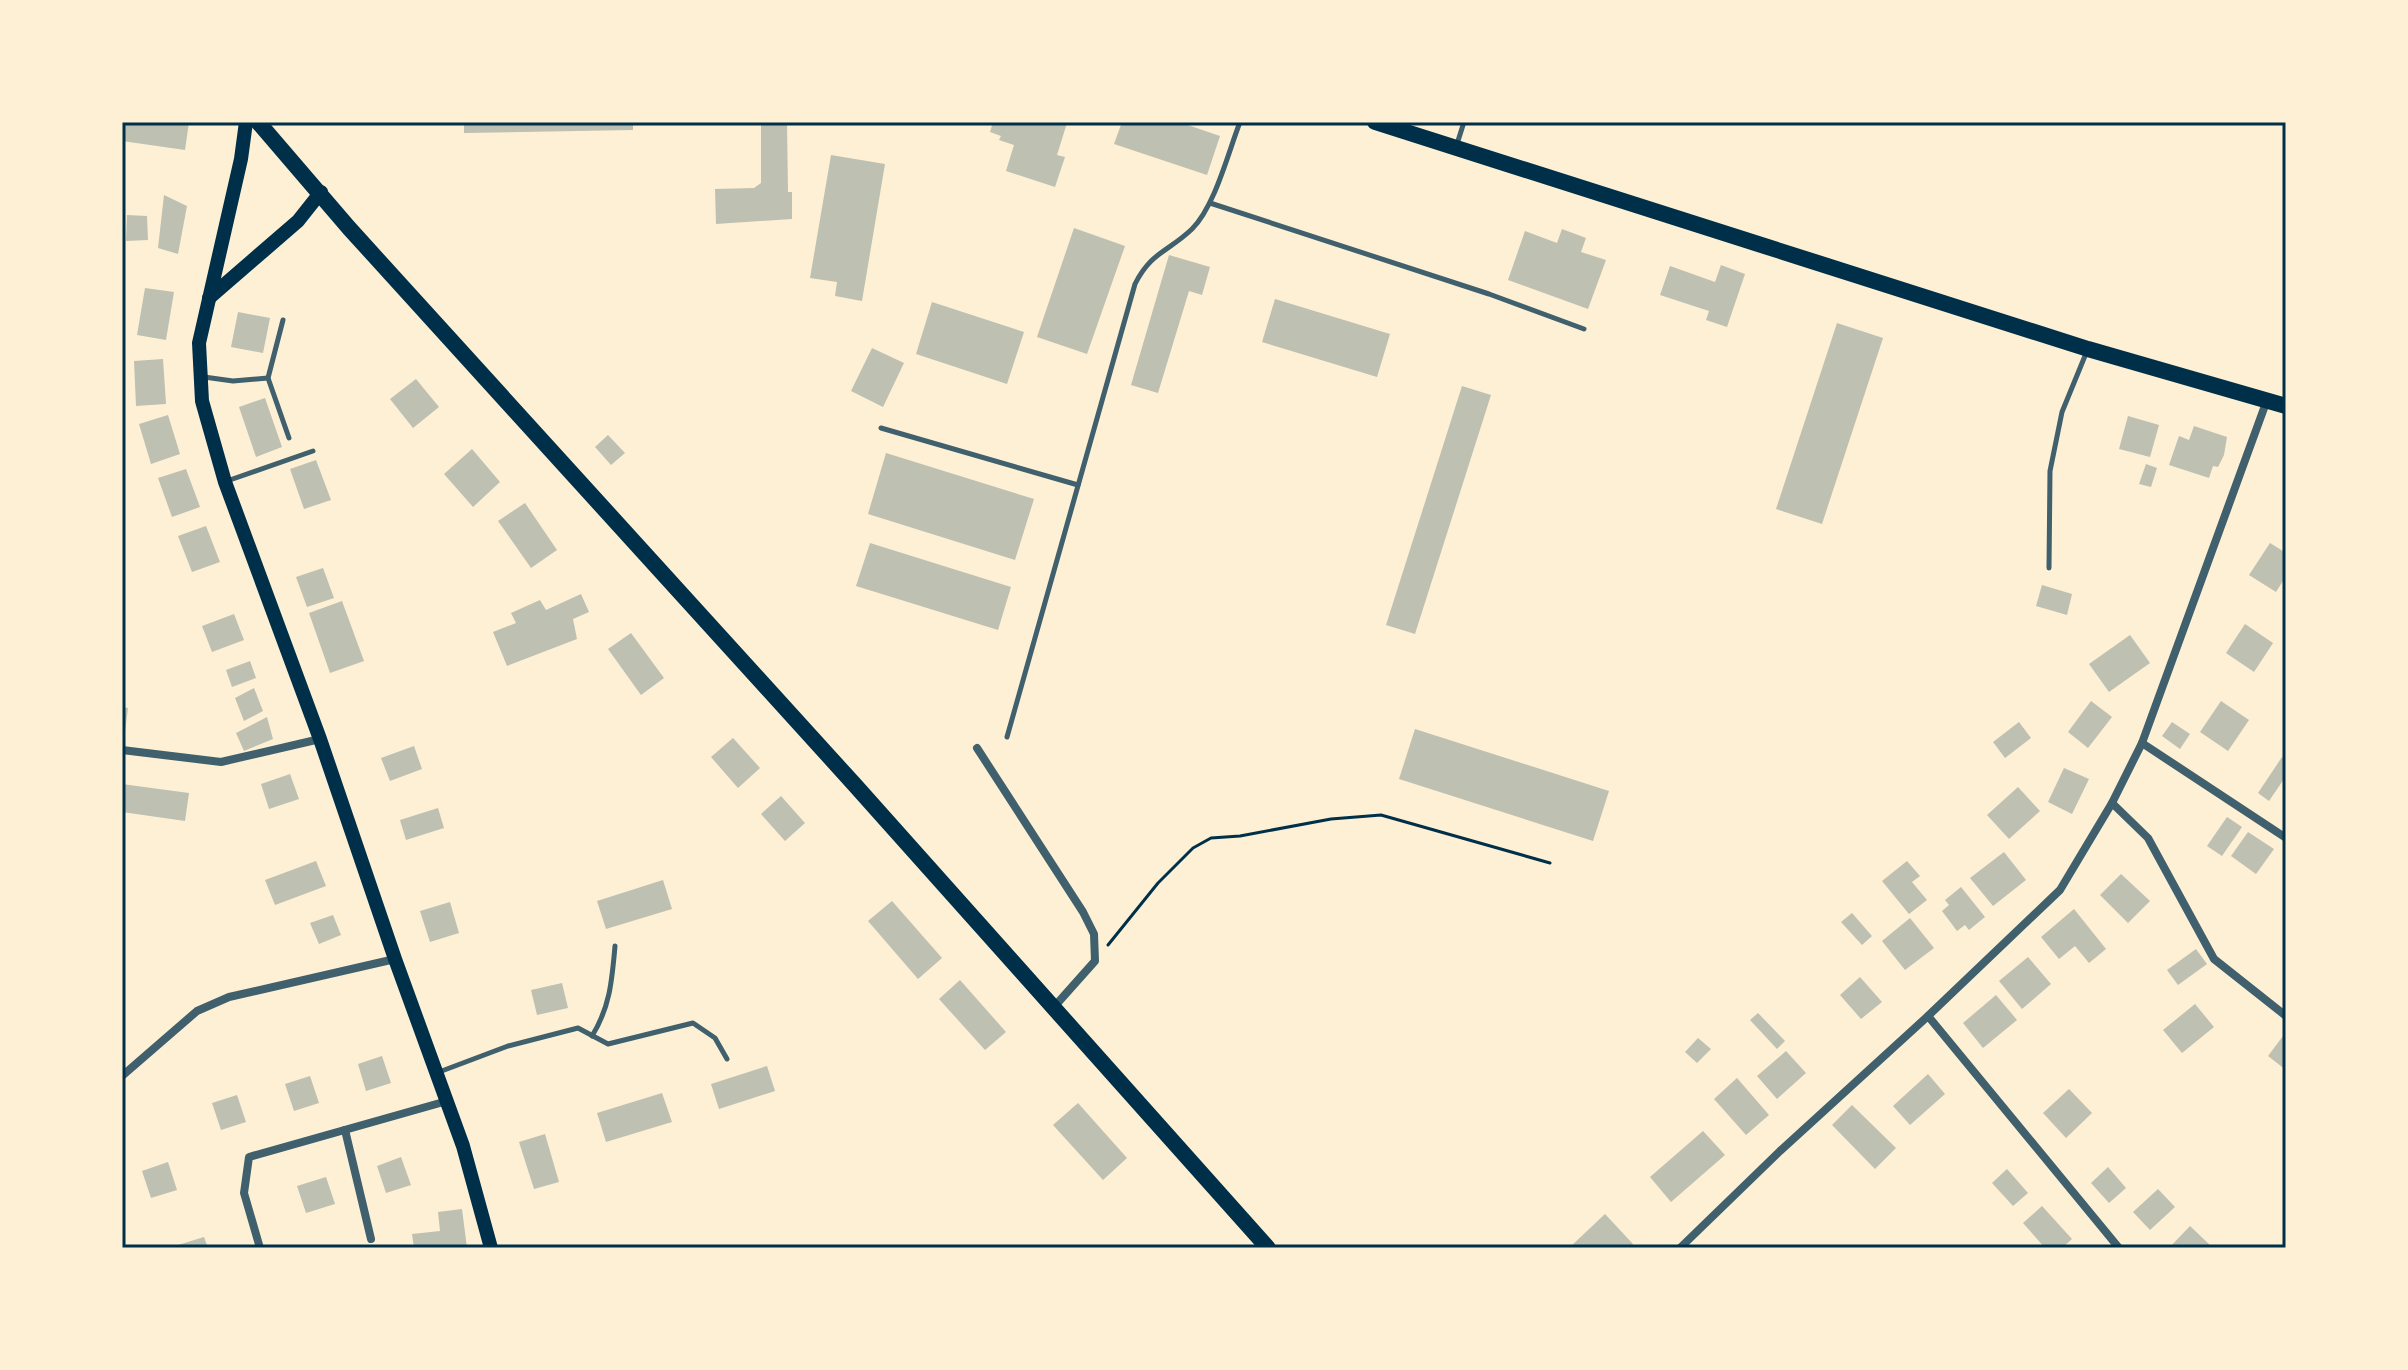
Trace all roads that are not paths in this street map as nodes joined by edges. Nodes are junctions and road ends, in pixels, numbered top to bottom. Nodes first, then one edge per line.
1 (246, 122) edge
2 (258, 122) edge
3 (1240, 122) edge
4 (1375, 122) edge
5 (1464, 122) edge
6 (1456, 148) junction
7 (321, 192) junction
8 (1209, 202) junction
9 (209, 299) junction
10 (283, 320) dead end
11 (1584, 329) dead end
12 (2088, 349) junction
13 (199, 376) junction
14 (268, 378) junction
15 (2267, 400) junction
16 (2286, 406) edge
17 (881, 428) dead end
18 (289, 438) dead end
19 (313, 451) dead end
20 (225, 482) junction
21 (1078, 485) junction
22 (2049, 568) dead end
23 (1007, 737) dead end
24 (320, 739) junction
25 (2142, 743) junction
26 (977, 748) dead end
27 (122, 750) edge
28 (2112, 803) junction
29 (2286, 838) edge
30 (615, 946) dead end
31 (395, 959) junction
32 (1054, 1007) junction
33 (1928, 1016) junction
34 (2286, 1016) edge
35 (592, 1036) junction
36 (727, 1059) dead end
37 (437, 1073) junction
38 (122, 1076) edge
39 (447, 1101) junction
40 (345, 1130) junction
41 (371, 1239) dead end
42 (260, 1248) edge
43 (491, 1248) edge
44 (1268, 1248) edge
45 (1680, 1248) edge
46 (2119, 1248) edge

1 - 9 main road
2 - 7 main road
3 - 8 lane
4 - 6 main road
5 - 6 lane
6 - 12 main road
7 - 9 main road
7 - 32 main road
8 - 11 lane
8 - 21 lane
9 - 13 main road
10 - 14 lane
12 - 15 main road
12 - 22 lane
13 - 14 lane
13 - 20 main road
14 - 18 lane
15 - 16 main road
15 - 25 street
17 - 21 lane
19 - 20 lane
20 - 24 main road
21 - 23 lane
24 - 27 street
24 - 31 main road
25 - 28 street
25 - 29 street
26 - 32 street
28 - 33 street
28 - 34 street
30 - 35 lane
31 - 37 main road
31 - 38 street
32 - 44 main road
33 - 45 street
33 - 46 street
35 - 36 lane
35 - 37 lane
37 - 39 main road
39 - 40 street
39 - 43 main road
40 - 41 street
40 - 42 street

